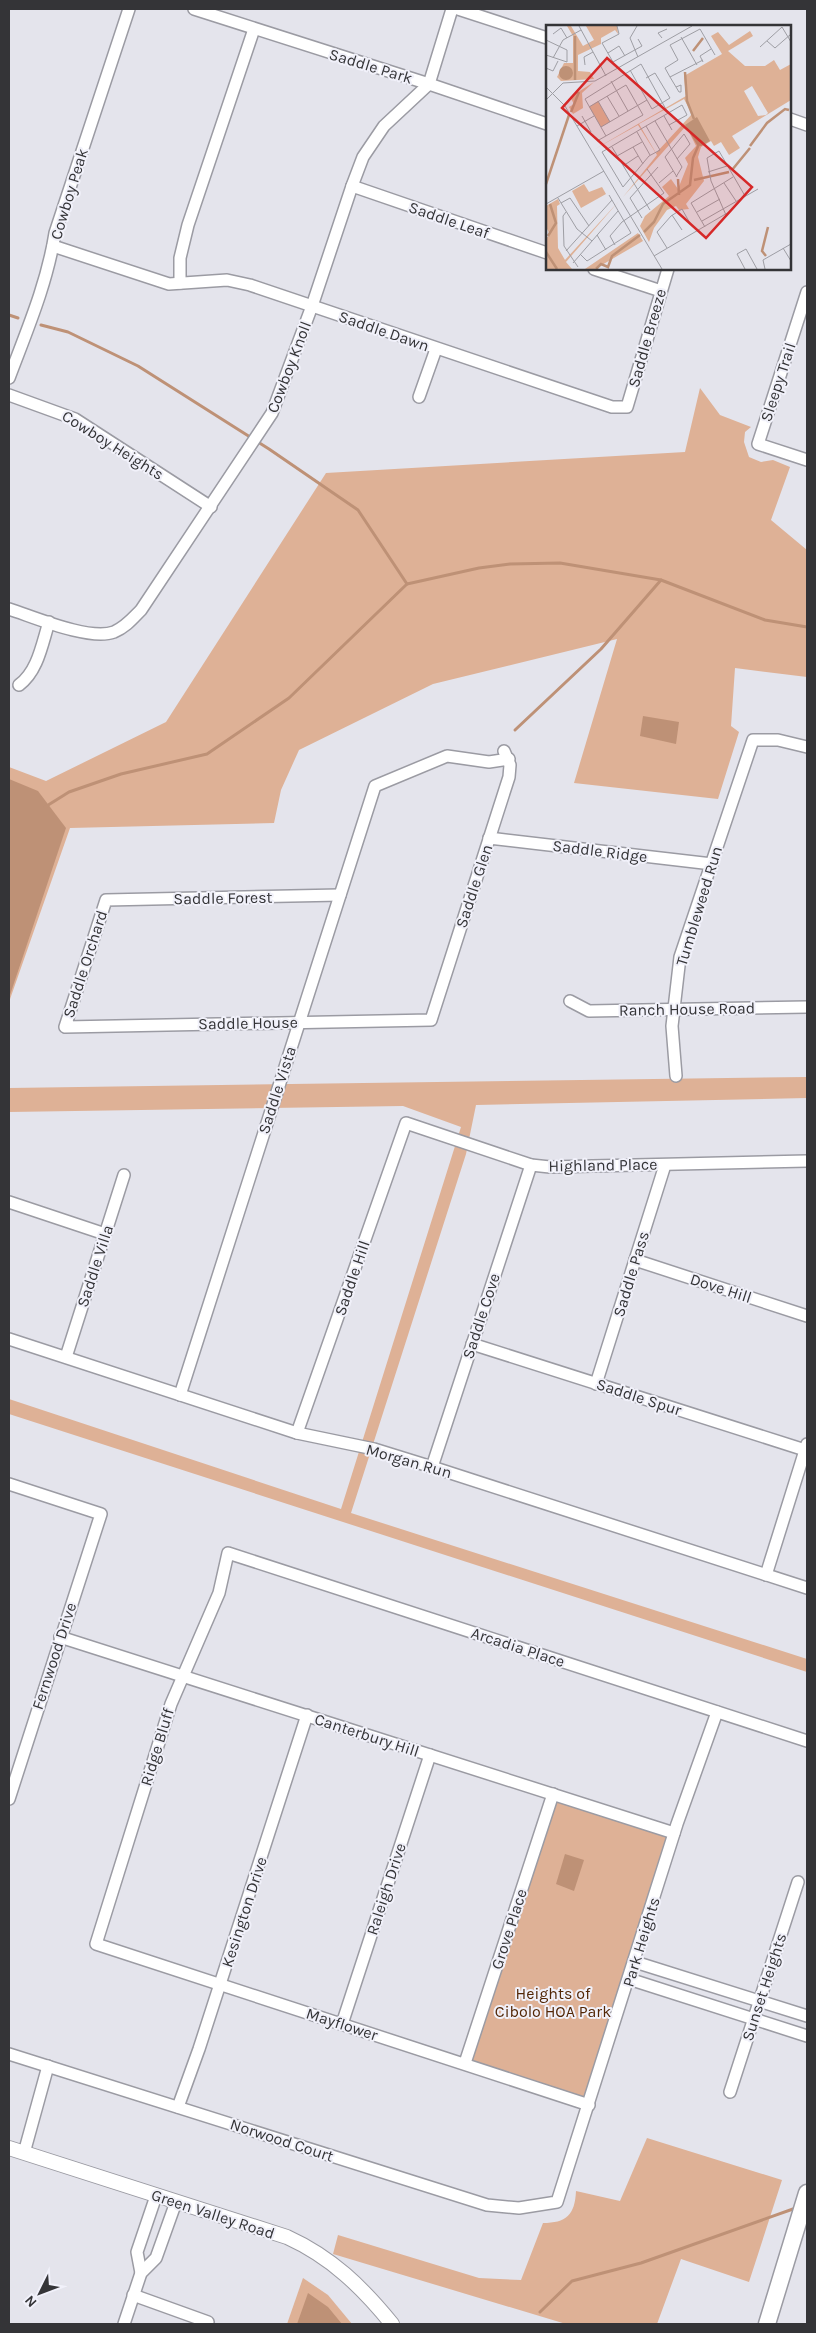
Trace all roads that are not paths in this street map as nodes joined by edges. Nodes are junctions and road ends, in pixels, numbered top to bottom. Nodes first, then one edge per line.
1 (129, 9) edge
2 (194, 9) edge
3 (452, 9) edge
4 (458, 9) edge
5 (254, 29) junction
6 (546, 38) edge
7 (429, 84) junction
8 (791, 119) edge
9 (546, 124) edge
10 (807, 125) edge
11 (352, 186) junction
12 (53, 246) junction
13 (546, 253) edge
14 (597, 270) edge
15 (668, 270) edge
16 (180, 283) junction
17 (661, 292) junction
18 (807, 292) edge
19 (312, 306) junction
20 (436, 349) junction
21 (9, 378) edge
22 (9, 394) edge
23 (419, 397) dead end
24 (627, 407) joint
25 (807, 460) edge
26 (211, 507) junction
27 (9, 608) edge
28 (49, 622) junction
29 (18, 685) dead end
30 (807, 747) edge
31 (507, 755) joint
32 (489, 838) junction
33 (712, 864) junction
34 (340, 895) junction
35 (106, 900) joint
36 (570, 1001) dead end
37 (807, 1007) edge
38 (674, 1010) junction
39 (431, 1020) joint
40 (299, 1022) junction
41 (65, 1027) joint
42 (676, 1076) dead end
43 (406, 1123) joint
44 (807, 1161) edge
45 (531, 1165) junction
46 (665, 1165) junction
47 (124, 1175) dead end
48 (9, 1202) edge
49 (105, 1234) junction
50 (635, 1260) junction
51 (807, 1316) edge
52 (9, 1339) edge
53 (472, 1344) junction
54 (66, 1357) junction
55 (596, 1384) junction
56 (180, 1395) junction
57 (297, 1432) junction
58 (806, 1447) edge
59 (432, 1467) junction
60 (9, 1484) edge
61 (228, 1553) joint
62 (766, 1575) junction
63 (807, 1588) edge
64 (60, 1637) junction
65 (182, 1675) junction
66 (717, 1712) junction
67 (307, 1715) junction
68 (807, 1741) edge
69 (430, 1755) junction
70 (553, 1794) junction
71 (9, 1799) edge
72 (674, 1833) junction
73 (798, 1882) dead end
74 (96, 1944) joint
75 (635, 1962) junction
76 (629, 1979) junction
77 (220, 1984) junction
78 (760, 2001) junction
79 (807, 2016) edge
80 (754, 2019) junction
81 (342, 2024) junction
82 (807, 2036) edge
83 (9, 2054) edge
84 (465, 2063) junction
85 (48, 2066) junction
86 (730, 2092) dead end
87 (589, 2105) junction
88 (178, 2107) junction
89 (9, 2148) edge
90 (24, 2153) junction
91 (807, 2193) edge
92 (156, 2196) junction
93 (176, 2202) junction
94 (557, 2202) joint
95 (143, 2233) junction
96 (163, 2240) junction
97 (141, 2273) junction
98 (133, 2296) junction
99 (208, 2322) dead end
100 (124, 2324) edge
101 (392, 2324) edge
102 (767, 2324) edge

1 - 12 street, Cowboy Peak
2 - 5 street, Saddle Park
3 - 7 street, Cowboy Knoll
4 - 6 street
5 - 7 street, Saddle Park
5 - 16 street
7 - 9 street, Saddle Park
7 - 11 street, Cowboy Knoll
8 - 10 street
11 - 13 street, Saddle Leaf
11 - 19 street, Cowboy Knoll
12 - 16 street, Saddle Dawn
12 - 21 street, Cowboy Peak
14 - 17 street
15 - 17 street, Saddle Breeze
16 - 19 street, Saddle Dawn
17 - 24 street, Saddle Breeze
18 - 25 street, Sleepy Trail
19 - 20 street, Saddle Dawn
19 - 26 street, Cowboy Knoll
20 - 23 street
20 - 24 street, Saddle Dawn
22 - 26 street, Cowboy Heights
26 - 28 street, Cowboy Knoll
27 - 28 street, Cowboy Knoll
28 - 29 street
30 - 33 street, Tumbleweed Run
31 - 32 street, Saddle Glen
31 - 34 street, Saddle Vista
32 - 33 street, Saddle Ridge
32 - 39 street, Saddle Glen
33 - 38 street, Tumbleweed Run
34 - 35 street, Saddle Forest
34 - 40 street, Saddle Vista
35 - 41 street, Saddle Orchard
36 - 38 street, Ranch House Road
37 - 38 street, Ranch House Road
38 - 42 street, Tumbleweed Run
39 - 40 street, Saddle House
40 - 41 street, Saddle House
40 - 56 street, Saddle Vista
43 - 45 street, Highland Place
43 - 57 street, Saddle Hill
44 - 46 street, Highland Place
45 - 46 street, Highland Place
45 - 53 street, Saddle Cove
46 - 50 street, Saddle Pass
47 - 49 street, Saddle Villa
48 - 49 street
49 - 54 street, Saddle Villa
50 - 51 street, Dove Hill
50 - 55 street, Saddle Pass
52 - 54 street, Morgan Run
53 - 55 street, Saddle Spur
53 - 59 street, Saddle Cove
54 - 56 street, Morgan Run
55 - 58 street, Saddle Spur
56 - 57 street, Morgan Run
57 - 59 street, Morgan Run
58 - 62 street
59 - 62 street, Morgan Run
60 - 64 street, Fernwood Drive
61 - 65 street, Ridge Bluff
61 - 66 street, Arcadia Place
62 - 63 street, Morgan Run
64 - 65 street, Canterbury Hill
64 - 71 street, Fernwood Drive
65 - 67 street, Canterbury Hill
65 - 74 street, Ridge Bluff
66 - 68 street, Arcadia Place
66 - 72 street, Park Heights
67 - 69 street, Canterbury Hill
67 - 77 street, Kesington Drive
69 - 70 street, Canterbury Hill
69 - 81 street, Raleigh Drive
70 - 72 street, Canterbury Hill
70 - 84 street, Grove Place
72 - 75 street, Park Heights
73 - 78 street, Sunset Heights
74 - 77 street, Mayflower
75 - 76 street, Park Heights
75 - 78 street
76 - 80 street
76 - 87 street, Park Heights
77 - 81 street, Mayflower
77 - 88 street, Kesington Drive
78 - 79 street
78 - 80 street, Sunset Heights
80 - 82 street
80 - 86 street, Sunset Heights
81 - 84 street, Mayflower
83 - 85 street, Norwood Court
84 - 87 street, Mayflower
85 - 88 street, Norwood Court
85 - 90 street
87 - 94 street, Park Heights
88 - 94 street, Norwood Court
89 - 90 street, Green Valley Road
90 - 92 street, Green Valley Road
91 - 102 main road
92 - 93 street, Green Valley Road
92 - 95 street
93 - 96 street
93 - 101 street, Green Valley Road
95 - 96 street
95 - 97 street
96 - 97 street
97 - 98 street
98 - 99 street
98 - 100 street

